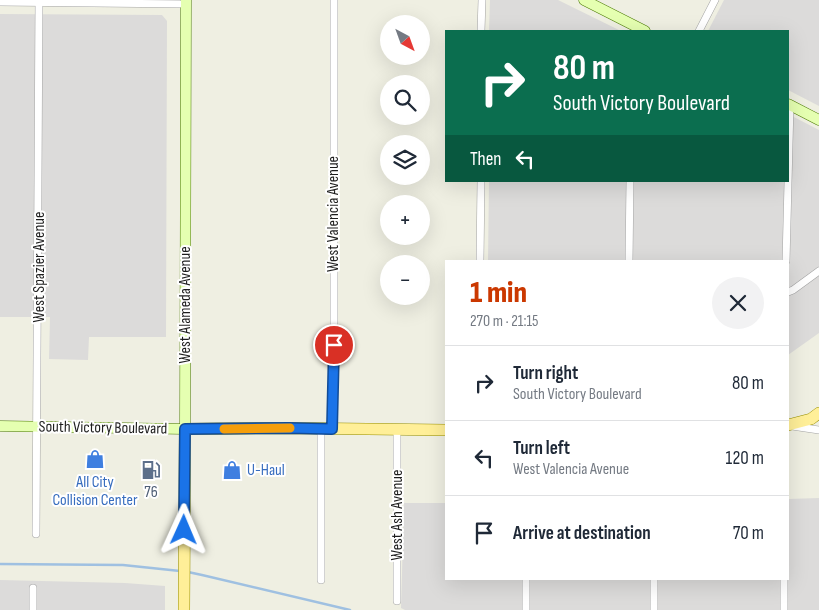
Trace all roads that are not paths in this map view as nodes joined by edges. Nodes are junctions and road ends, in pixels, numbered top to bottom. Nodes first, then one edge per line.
1 (334, 0) edge
2 (482, 0) edge
3 (584, 0) edge
4 (715, 0) edge
5 (0, 2) edge
6 (39, 2) edge
7 (186, 2) edge
8 (627, 27) edge
9 (481, 30) edge
10 (640, 30) edge
11 (700, 30) edge
12 (789, 105) edge
13 (819, 120) edge
14 (480, 182) edge
15 (630, 182) edge
16 (788, 182) edge
17 (480, 260) edge
18 (629, 260) edge
19 (786, 260) edge
20 (819, 271) edge
21 (789, 292) edge
22 (819, 413) edge
23 (789, 425) edge
24 (789, 425) edge
25 (0, 426) edge
26 (37, 426) junction
27 (185, 429) junction
28 (327, 429) junction
29 (397, 429) junction
30 (445, 430) edge
31 (819, 430) edge
32 (36, 534) dead end
33 (321, 580) dead end
34 (526, 580) edge
35 (654, 580) edge
36 (784, 580) edge
37 (33, 588) dead end
38 (397, 601) dead end
39 (33, 610) edge
40 (184, 610) edge
41 (526, 610) edge
42 (654, 610) edge
43 (784, 610) edge

1 - 28 street, West Valencia Avenue
2 - 9 street
3 - 8 main road
4 - 11 street
5 - 6 street
6 - 7 street
6 - 26 street, West Spazier Avenue
7 - 27 main road, West Alameda Avenue
8 - 10 main road
12 - 13 main road
14 - 17 street
15 - 18 street
16 - 19 street
20 - 21 street
22 - 23 main road
24 - 31 street
25 - 26 main road, South Victory Boulevard
26 - 27 main road, South Victory Boulevard
26 - 32 street, West Spazier Avenue
27 - 28 main road, South Victory Boulevard
27 - 40 main road, West Alameda Avenue
28 - 29 main road, South Victory Boulevard
28 - 33 street, West Valencia Avenue
29 - 30 main road, South Victory Boulevard
29 - 38 street, West Ash Avenue
34 - 41 street
35 - 42 street
36 - 43 street
37 - 39 street

